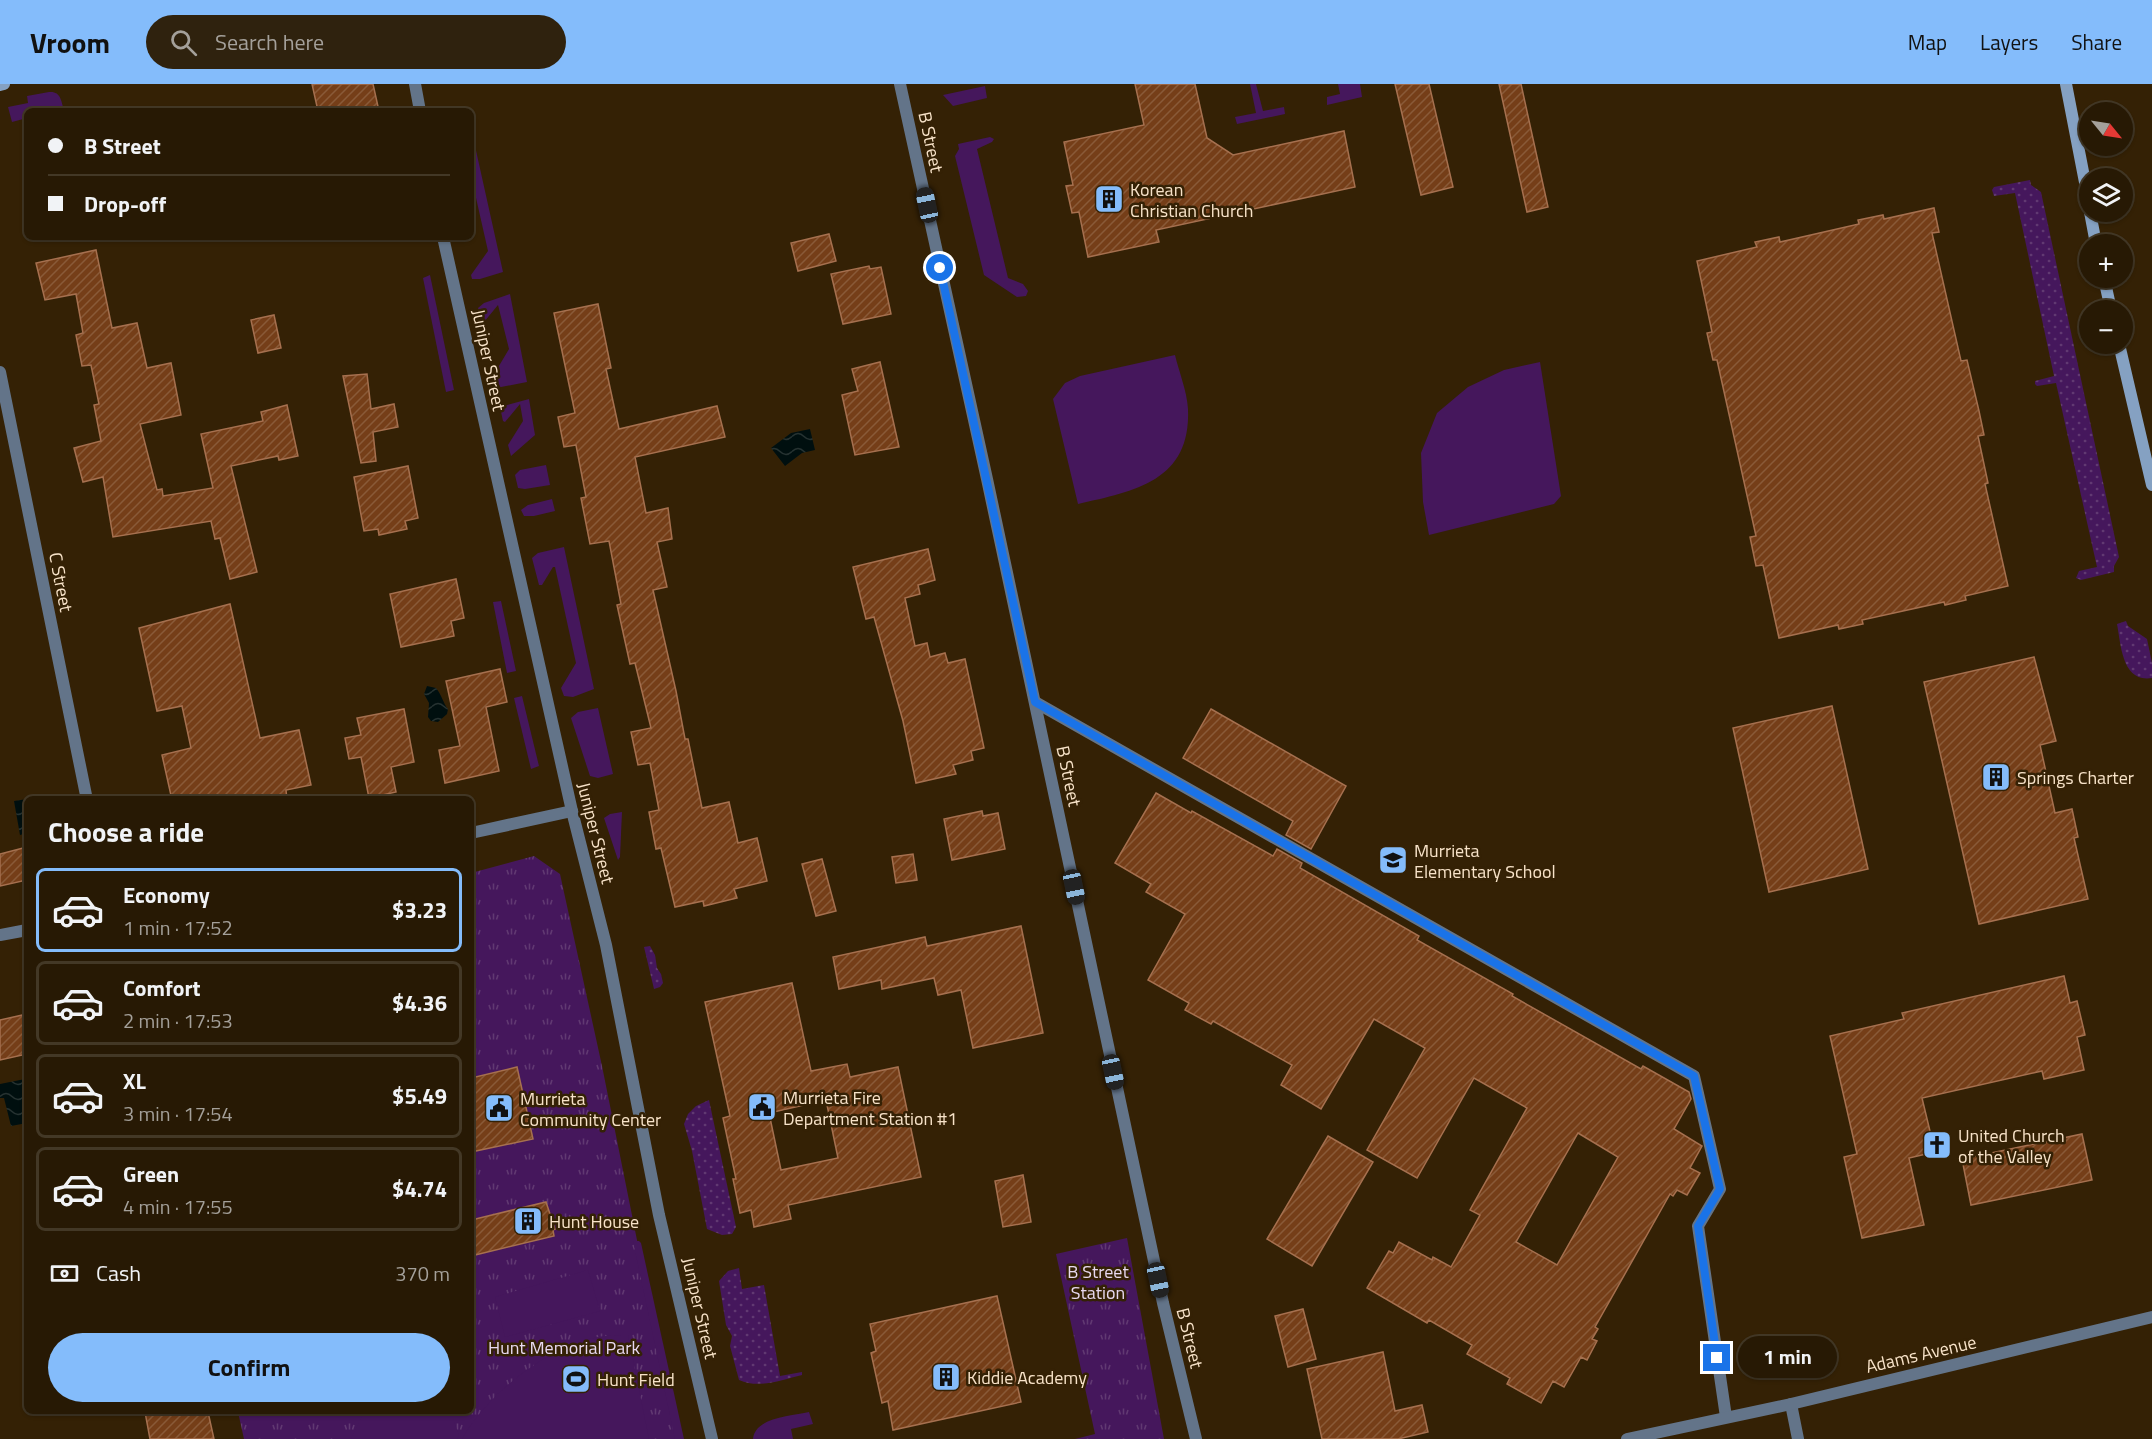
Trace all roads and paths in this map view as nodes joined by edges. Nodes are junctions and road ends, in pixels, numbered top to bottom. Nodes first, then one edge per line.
1 (415, 84) edge
2 (900, 84) edge
3 (2066, 84) edge
4 (419, 108) edge
5 (2082, 168) edge
6 (444, 240) edge
7 (2121, 354) edge
8 (0, 372) edge
9 (2152, 485) edge
10 (1035, 702) junction
11 (86, 796) edge
12 (572, 811) junction
13 (474, 832) edge
14 (24, 931) edge
15 (0, 935) edge
16 (2152, 1317) edge
17 (1791, 1404) junction
18 (1726, 1417) junction
19 (712, 1439) edge
20 (1196, 1439) edge
21 (1627, 1439) edge
22 (1798, 1439) edge

1 - 4 street
2 - 10 street, B Street
3 - 5 main road
6 - 12 street, Juniper Street
7 - 9 main road
8 - 11 street, C Street
10 - 18 street
10 - 20 street, B Street
12 - 13 street
12 - 19 street, Juniper Street
14 - 15 street
16 - 17 street, Adams Avenue
17 - 18 street, Adams Avenue
17 - 22 street
18 - 21 street, Adams Avenue

